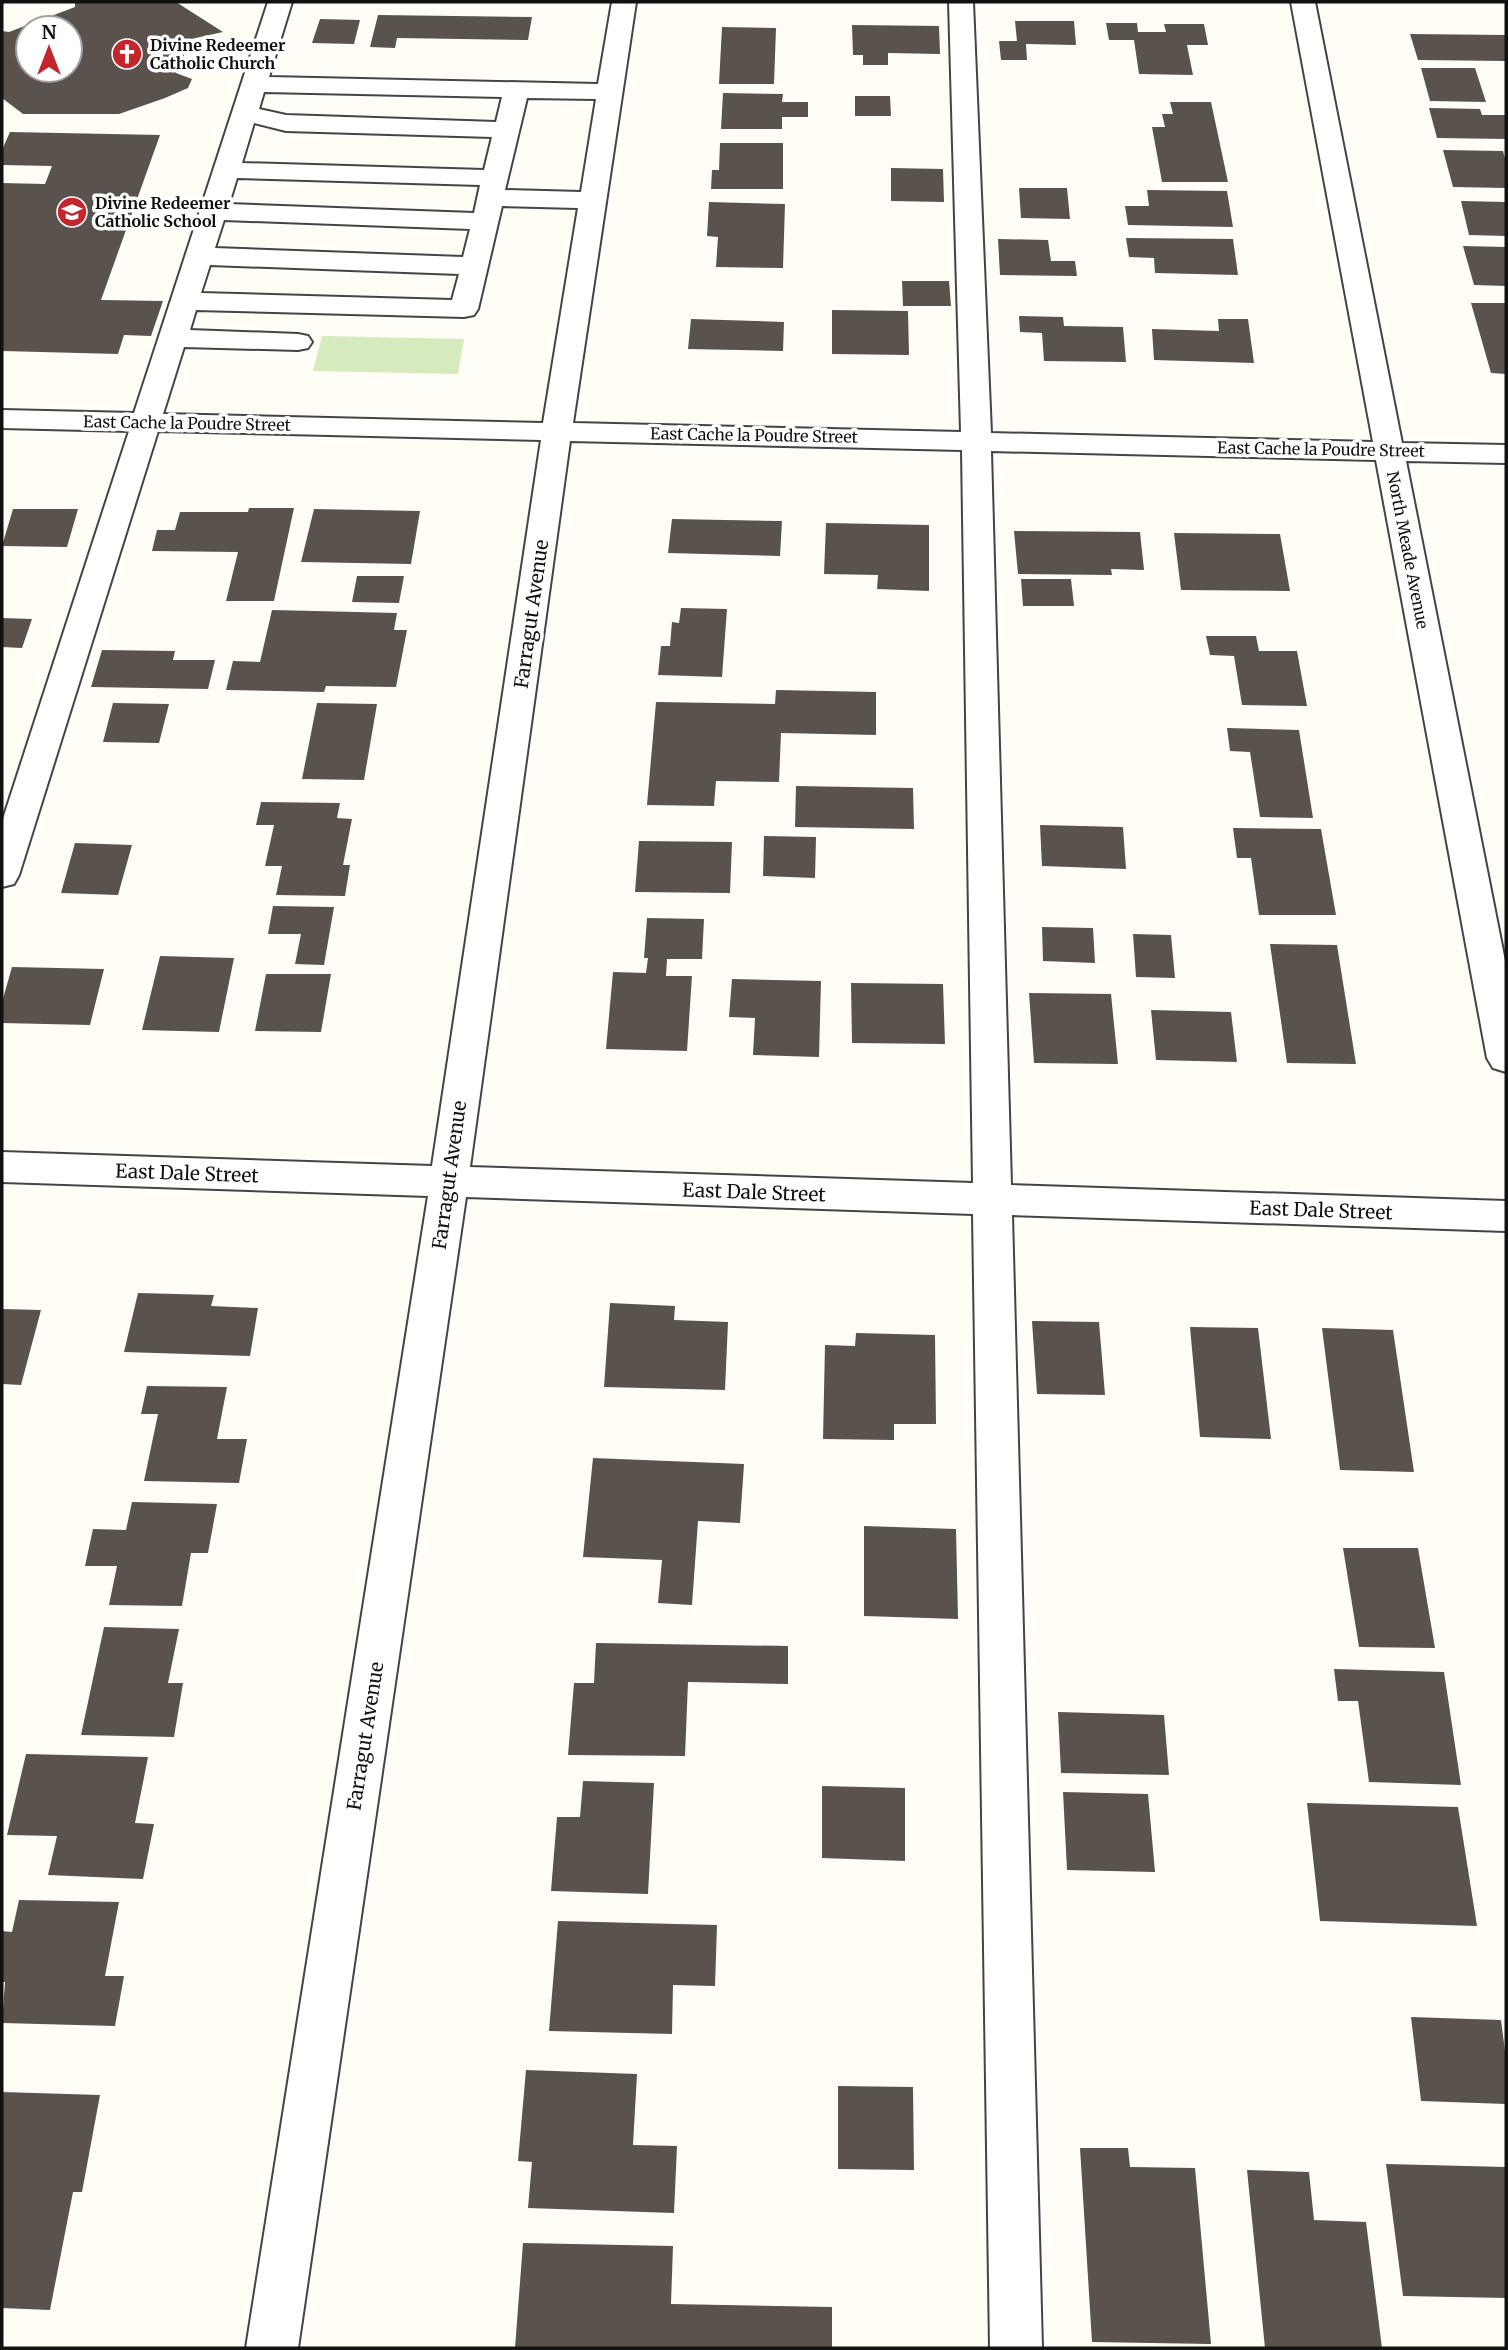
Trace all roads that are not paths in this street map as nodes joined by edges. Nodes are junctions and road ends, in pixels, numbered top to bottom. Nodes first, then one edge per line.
1 (280, 2) edge
2 (624, 2) edge
3 (961, 2) edge
4 (1303, 2) edge
5 (254, 85) junction
6 (516, 90) junction
7 (610, 92) junction
8 (244, 113) junction
9 (506, 130) junction
10 (226, 170) junction
11 (490, 199) junction
12 (593, 200) junction
13 (213, 212) junction
14 (199, 257) junction
15 (475, 266) junction
16 (185, 301) junction
17 (174, 338) junction
18 (298, 342) dead end
19 (2, 419) edge
20 (147, 422) junction
21 (558, 431) junction
22 (976, 441) junction
23 (1388, 451) junction
24 (1506, 454) edge
25 (2, 875) edge
26 (1506, 1058) edge
27 (2, 1167) edge
28 (449, 1182) junction
29 (994, 1199) junction
30 (1506, 1216) edge
31 (272, 2348) edge
32 (1016, 2348) edge

1 - 5 street
2 - 7 street, Farragut Avenue
3 - 22 street
4 - 23 street, North Meade Avenue
5 - 6 street
5 - 8 street
6 - 7 street
6 - 9 street
7 - 12 street, Farragut Avenue
8 - 9 street
8 - 10 street
9 - 11 street
10 - 11 street
10 - 13 street
11 - 12 street
11 - 13 street
11 - 15 street
12 - 21 street, Farragut Avenue
13 - 14 street
14 - 15 street
14 - 16 street
15 - 16 street
16 - 17 street
17 - 18 street
17 - 20 street
19 - 20 street, East Cache la Poudre Street
20 - 21 street, East Cache la Poudre Street
20 - 25 street
21 - 22 street, East Cache la Poudre Street
21 - 28 street, Farragut Avenue
22 - 23 street, East Cache la Poudre Street
22 - 29 street
23 - 24 street, East Cache la Poudre Street
23 - 26 street, North Meade Avenue
27 - 28 street, East Dale Street
28 - 29 street, East Dale Street
28 - 31 street, Farragut Avenue
29 - 30 street, East Dale Street
29 - 32 street

